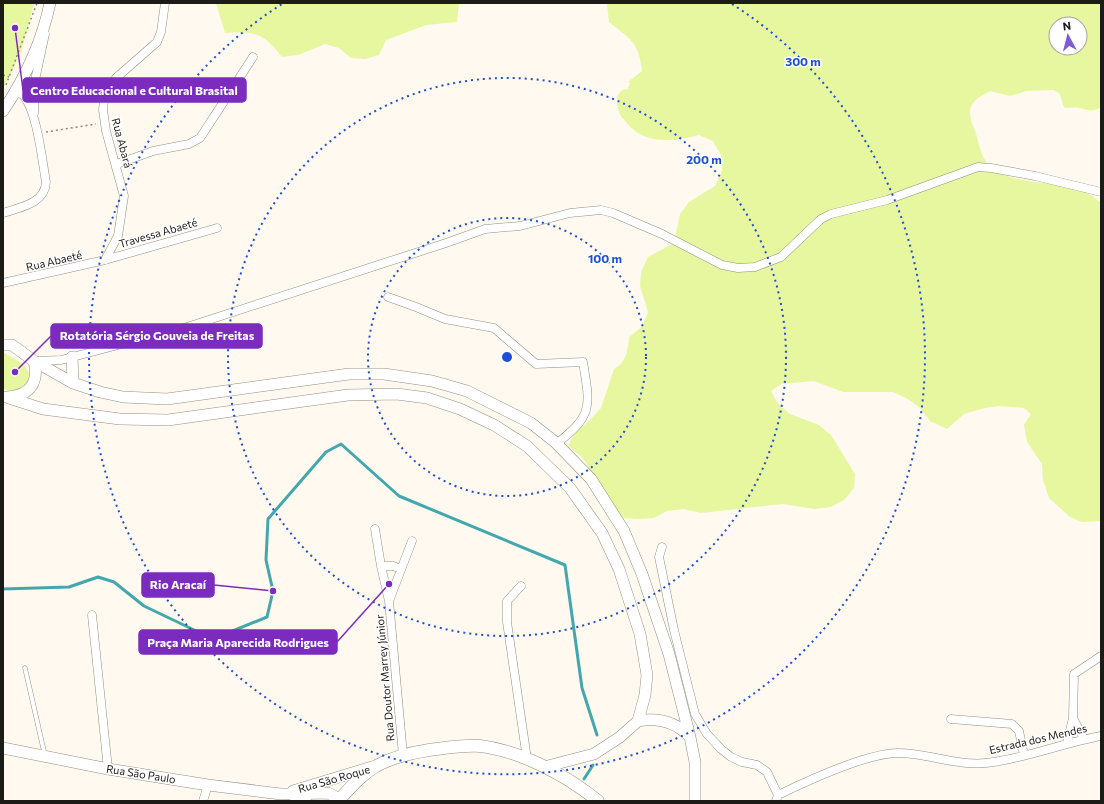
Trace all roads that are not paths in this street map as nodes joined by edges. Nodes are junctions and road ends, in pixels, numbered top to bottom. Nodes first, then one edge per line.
1 (50, 3) edge
2 (165, 3) edge
3 (48, 15) junction
4 (253, 57) dead end
5 (10, 90) junction
6 (3, 111) edge
7 (34, 120) junction
8 (117, 164) junction
9 (1101, 192) edge
10 (3, 213) edge
11 (217, 228) dead end
12 (105, 260) junction
13 (4, 284) edge
14 (388, 298) dead end
15 (3, 335) edge
16 (8, 345) edge
17 (72, 357) junction
18 (34, 361) junction
19 (73, 383) junction
20 (5, 396) edge
21 (556, 444) junction
22 (375, 529) dead end
23 (412, 541) dead end
24 (662, 547) dead end
25 (380, 566) junction
26 (401, 569) junction
27 (521, 586) dead end
28 (388, 601) junction
29 (92, 615) dead end
30 (1101, 656) edge
31 (26, 668) dead end
32 (1073, 718) junction
33 (951, 719) dead end
34 (638, 721) junction
35 (1101, 736) edge
36 (690, 737) junction
37 (1084, 739) junction
38 (1067, 743) junction
39 (3, 748) edge
40 (403, 755) junction
41 (1024, 755) junction
42 (45, 756) junction
43 (527, 759) junction
44 (377, 766) junction
45 (544, 767) junction
46 (108, 769) junction
47 (208, 785) junction
48 (281, 794) junction
49 (294, 795) junction
50 (777, 798) edge
51 (340, 800) edge
52 (596, 800) edge
53 (203, 801) edge
54 (305, 801) edge
55 (695, 801) edge

1 - 3 main road
2 - 8 street, Rua Abará
3 - 5 main road
3 - 7 street
4 - 8 street
5 - 6 main road
5 - 7 street
7 - 10 street
8 - 12 street, Rua Abará
9 - 17 street
11 - 12 street, Travessa Abaeté
12 - 13 street, Rua Abaeté
14 - 21 street
15 - 16 main road
16 - 18 main road
17 - 18 street
17 - 19 main road
18 - 19 main road
18 - 20 main road
19 - 21 main road
20 - 34 main road
21 - 36 main road
22 - 25 street, Rua Doutor Marrey Júnior
23 - 26 street
24 - 50 street
25 - 26 street
25 - 28 street, Rua Doutor Marrey Júnior
26 - 28 street
27 - 43 street
28 - 40 street, Rua Doutor Marrey Júnior
29 - 46 street
30 - 32 street
31 - 42 lane
32 - 37 street
32 - 38 street
33 - 41 street
34 - 36 main road
34 - 45 main road
35 - 37 street, Estrada dos Mendes
36 - 55 main road
37 - 38 street, Estrada dos Mendes
38 - 41 street, Estrada dos Mendes
39 - 42 main road, Rua São Paulo
40 - 43 main road
40 - 44 main road
41 - 50 street, Estrada dos Mendes
42 - 46 main road, Rua São Paulo
43 - 45 main road
44 - 48 main road, Rua São Roque
44 - 51 main road
45 - 52 main road
46 - 47 main road, Rua São Paulo
47 - 48 main road, Rua São Paulo
47 - 53 street
48 - 49 main road, Rua São Roque
49 - 51 main road, Rua São Roque
49 - 54 main road

